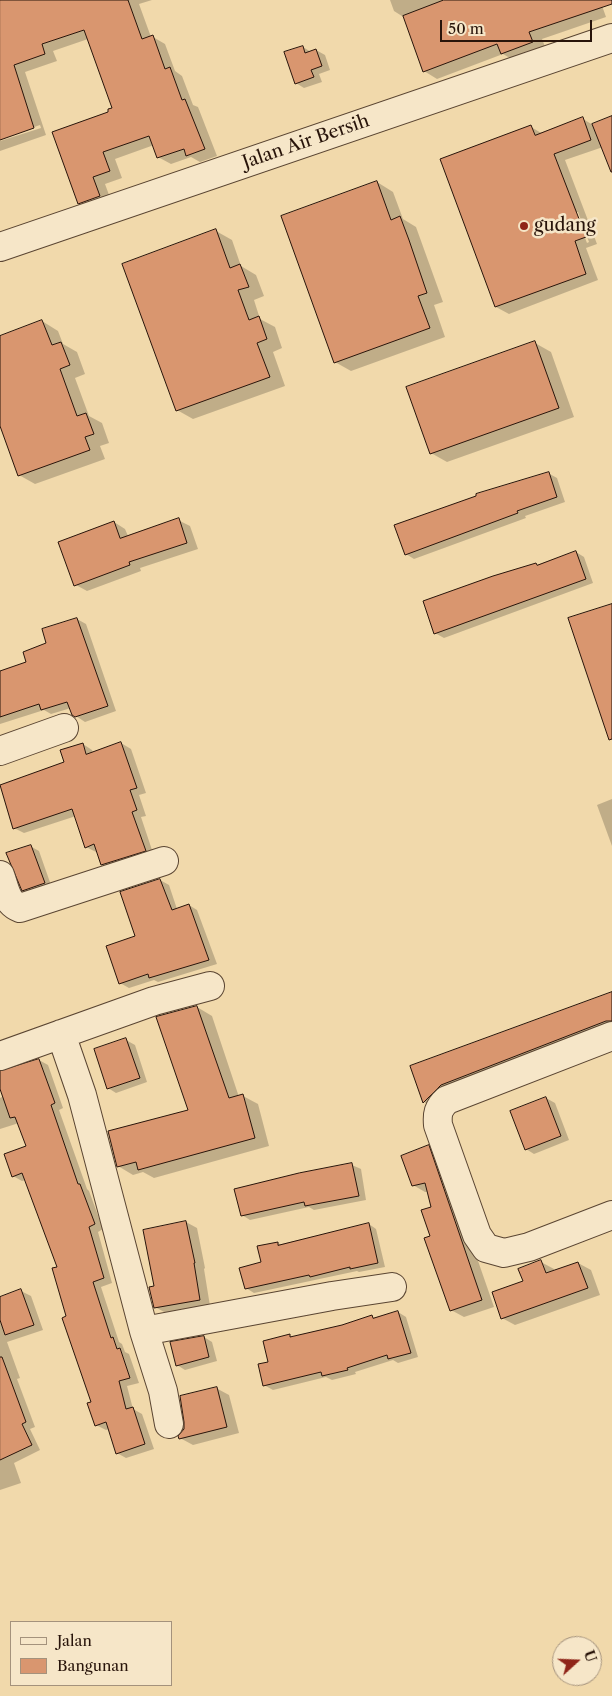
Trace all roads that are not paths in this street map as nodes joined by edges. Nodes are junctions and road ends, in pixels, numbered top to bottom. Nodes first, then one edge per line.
1 (612, 38) edge
2 (0, 247) edge
3 (64, 728) dead end
4 (0, 751) edge
5 (164, 861) dead end
6 (0, 875) edge
7 (210, 986) dead end
8 (61, 1034) junction
9 (612, 1036) edge
10 (0, 1056) edge
11 (612, 1215) edge
12 (392, 1287) dead end
13 (144, 1331) junction
14 (169, 1424) dead end

1 - 2 street, Jalan Air Bersih
3 - 4 street
5 - 6 street
7 - 8 street
8 - 10 street
8 - 13 street
9 - 11 street
12 - 13 street
13 - 14 street

